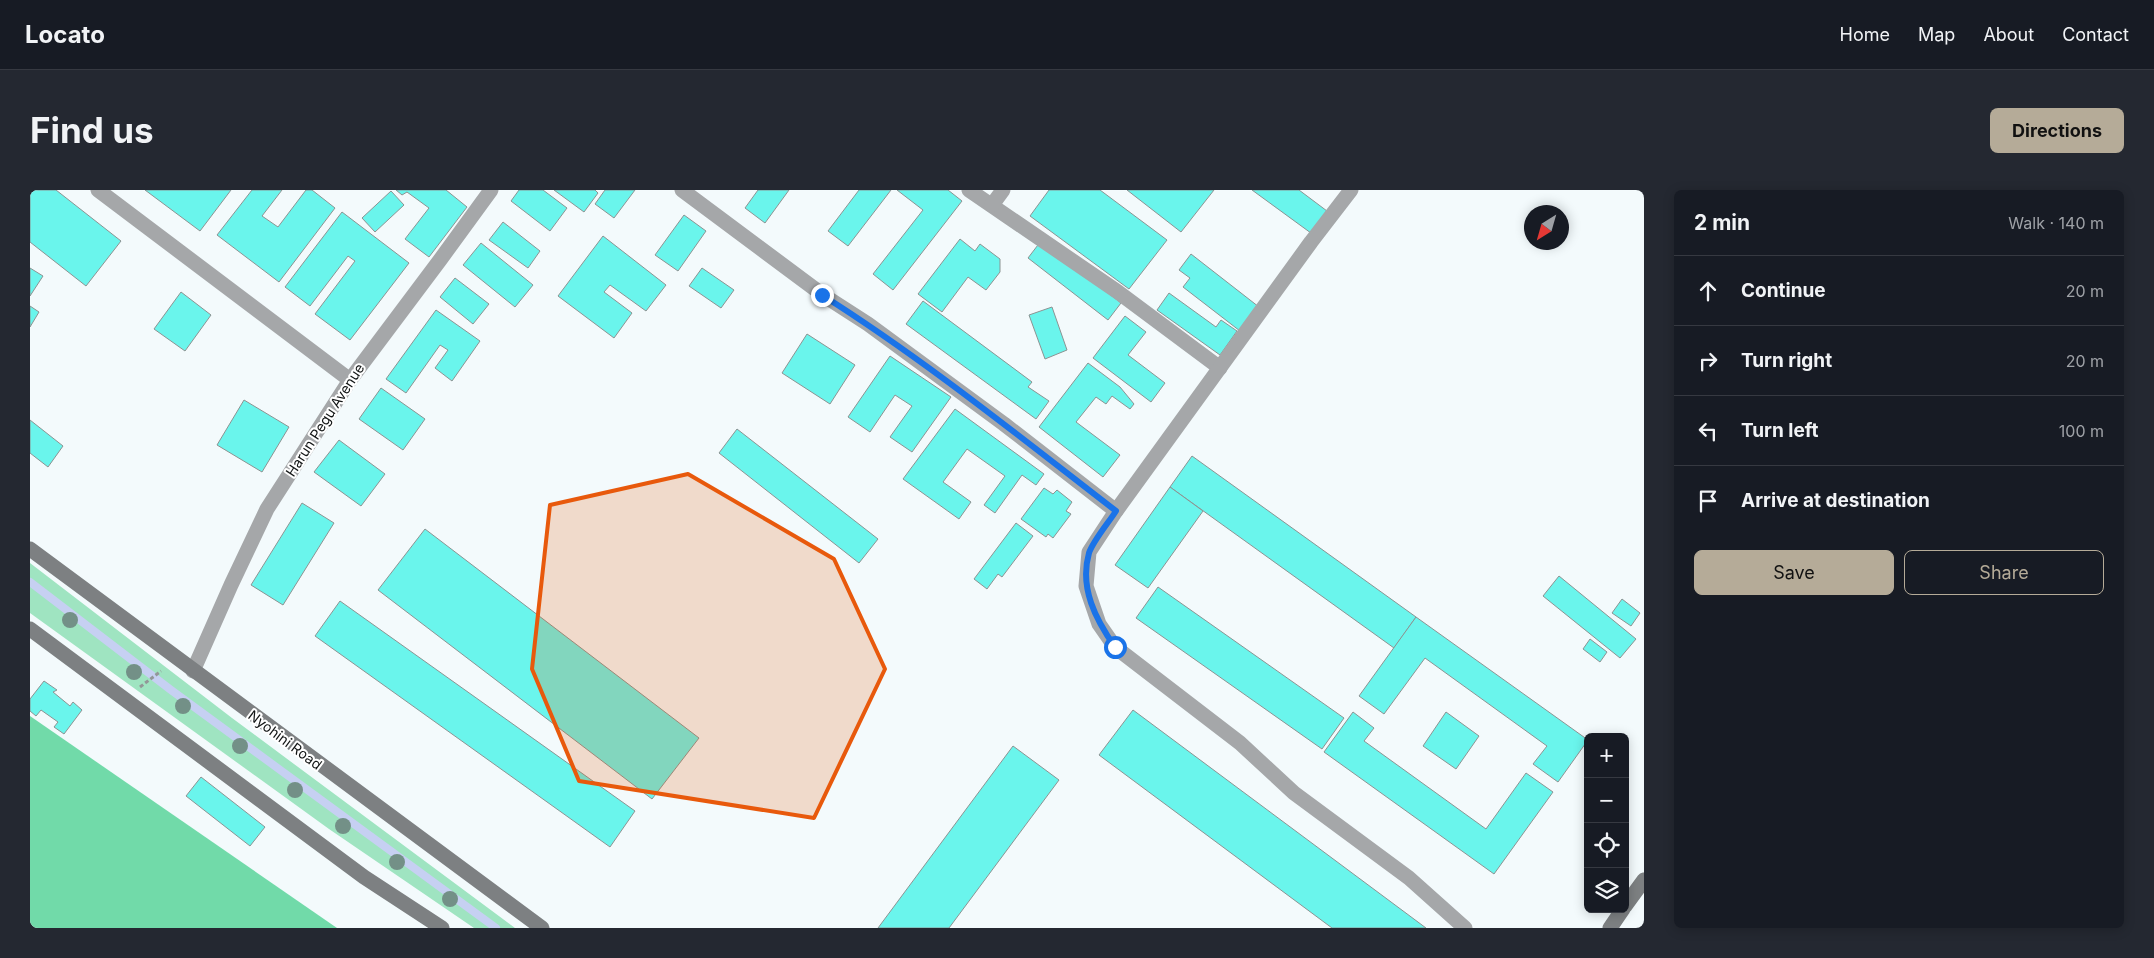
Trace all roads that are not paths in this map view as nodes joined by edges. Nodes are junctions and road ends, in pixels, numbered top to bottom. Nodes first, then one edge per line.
1 (98, 190) edge
2 (491, 190) edge
3 (682, 190) edge
4 (970, 190) edge
5 (1003, 190) edge
6 (1352, 190) edge
7 (992, 204) junction
8 (1220, 368) junction
9 (350, 380) junction
10 (1116, 511) junction
11 (30, 549) edge
12 (30, 629) edge
13 (193, 671) junction
14 (1644, 880) edge
15 (1629, 901) edge
16 (1620, 913) edge
17 (442, 928) edge
18 (542, 928) edge
19 (1465, 928) edge
20 (1610, 928) edge

1 - 9 street
2 - 9 street, Harun Pegu Avenue
3 - 10 street
4 - 7 street
5 - 7 street
6 - 8 street
7 - 8 street
8 - 10 street
9 - 13 street, Harun Pegu Avenue
10 - 19 street
11 - 13 main road, Nyohini Road
12 - 17 main road
13 - 18 main road, Nyohini Road
14 - 15 main road
16 - 20 main road

